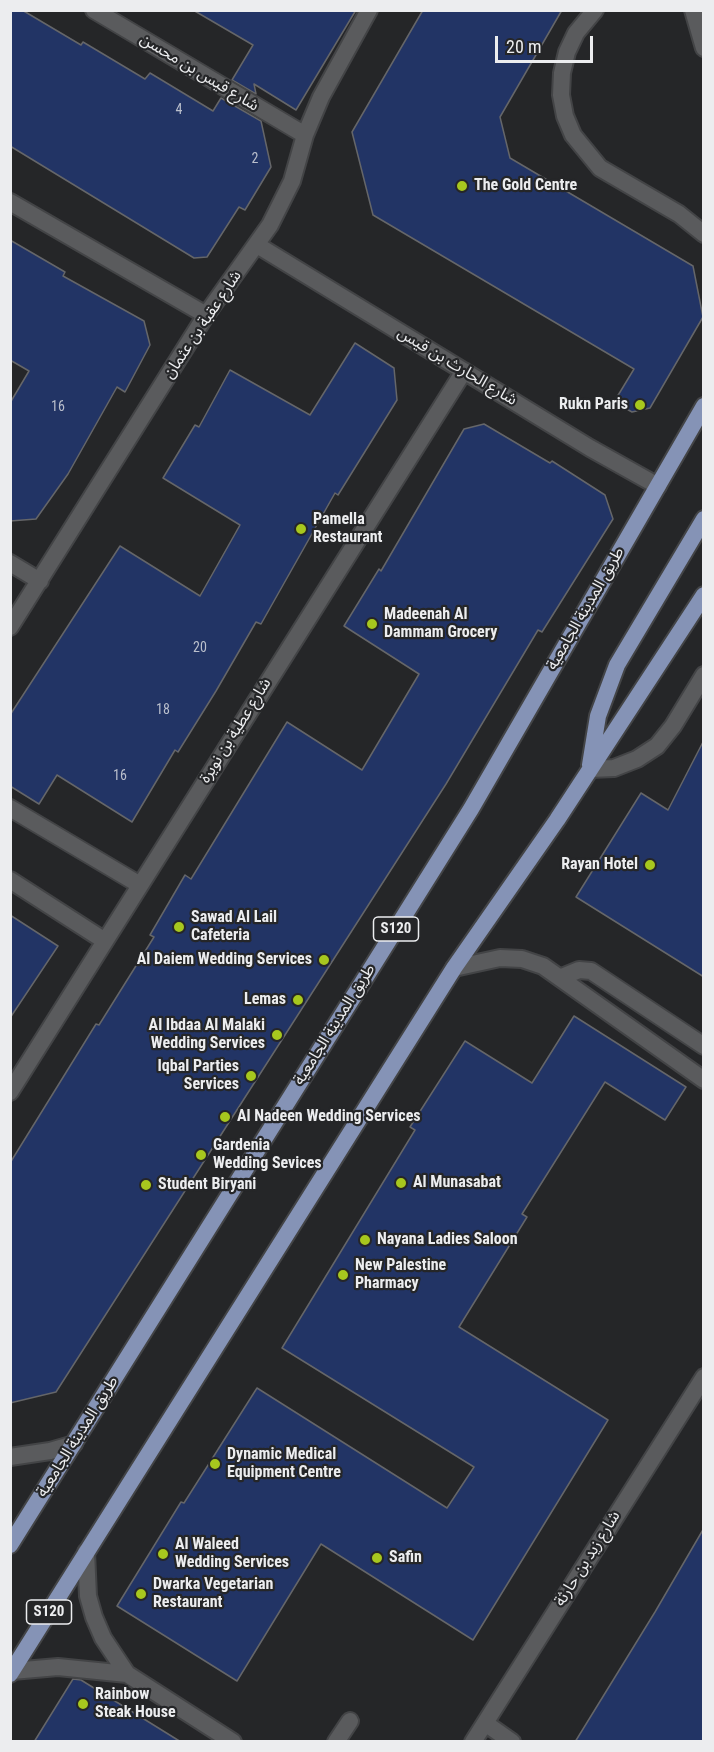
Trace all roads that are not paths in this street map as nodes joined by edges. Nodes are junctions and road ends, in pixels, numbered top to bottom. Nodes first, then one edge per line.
1 (94, 10) edge
2 (369, 10) edge
3 (595, 10) edge
4 (693, 10) edge
5 (704, 48) edge
6 (305, 135) junction
7 (10, 201) edge
8 (703, 230) edge
9 (257, 245) junction
10 (206, 315) junction
11 (464, 371) junction
12 (704, 406) edge
13 (658, 486) junction
14 (704, 519) edge
15 (10, 563) edge
16 (40, 581) junction
17 (704, 595) edge
18 (10, 627) edge
19 (704, 675) edge
20 (590, 769) junction
21 (10, 808) edge
22 (10, 880) edge
23 (140, 885) junction
24 (105, 940) junction
25 (454, 968) junction
26 (562, 977) junction
27 (704, 1046) edge
28 (704, 1080) edge
29 (10, 1092) edge
30 (704, 1377) edge
31 (74, 1444) junction
32 (10, 1457) edge
33 (10, 1545) edge
34 (86, 1552) junction
35 (11, 1673) edge
36 (127, 1674) junction
37 (350, 1721) dead end
38 (485, 1723) junction
39 (233, 1742) edge
40 (336, 1742) edge
41 (473, 1742) edge
42 (512, 1742) edge

1 - 6 street, شارع قيس بن محسن
2 - 6 street, شارع عقبة بن عثمان
3 - 8 street
4 - 5 street
6 - 9 street, شارع عقبة بن عثمان
7 - 10 street
9 - 10 street, شارع عقبة بن عثمان
9 - 11 street, شارع الحارث بن قيس
10 - 16 street, شارع عقبة بن عثمان
11 - 13 street, شارع الحارث بن قيس
11 - 23 street, شارع عطية بن نويرة
12 - 13 main road, طريق المدينة الجامعية / S120
13 - 31 main road, طريق المدينة الجامعية / S120
14 - 20 main road
15 - 16 street
16 - 18 street, شارع عقبة بن عثمان
17 - 20 main road, S120
19 - 20 street
20 - 25 main road, S120
21 - 23 street
22 - 24 street
23 - 24 street, شارع عطية بن نويرة
24 - 29 street, شارع عطية بن نويرة
25 - 26 street
25 - 34 main road, S120
26 - 27 street
26 - 28 street
30 - 38 street, شارع زيد بن حارثة
31 - 32 street
31 - 33 main road, طريق المدينة الجامعية / S120
34 - 35 main road, S120
34 - 36 street
35 - 36 street
36 - 39 street
37 - 40 street
38 - 41 street, شارع زيد بن حارثة
38 - 42 street

